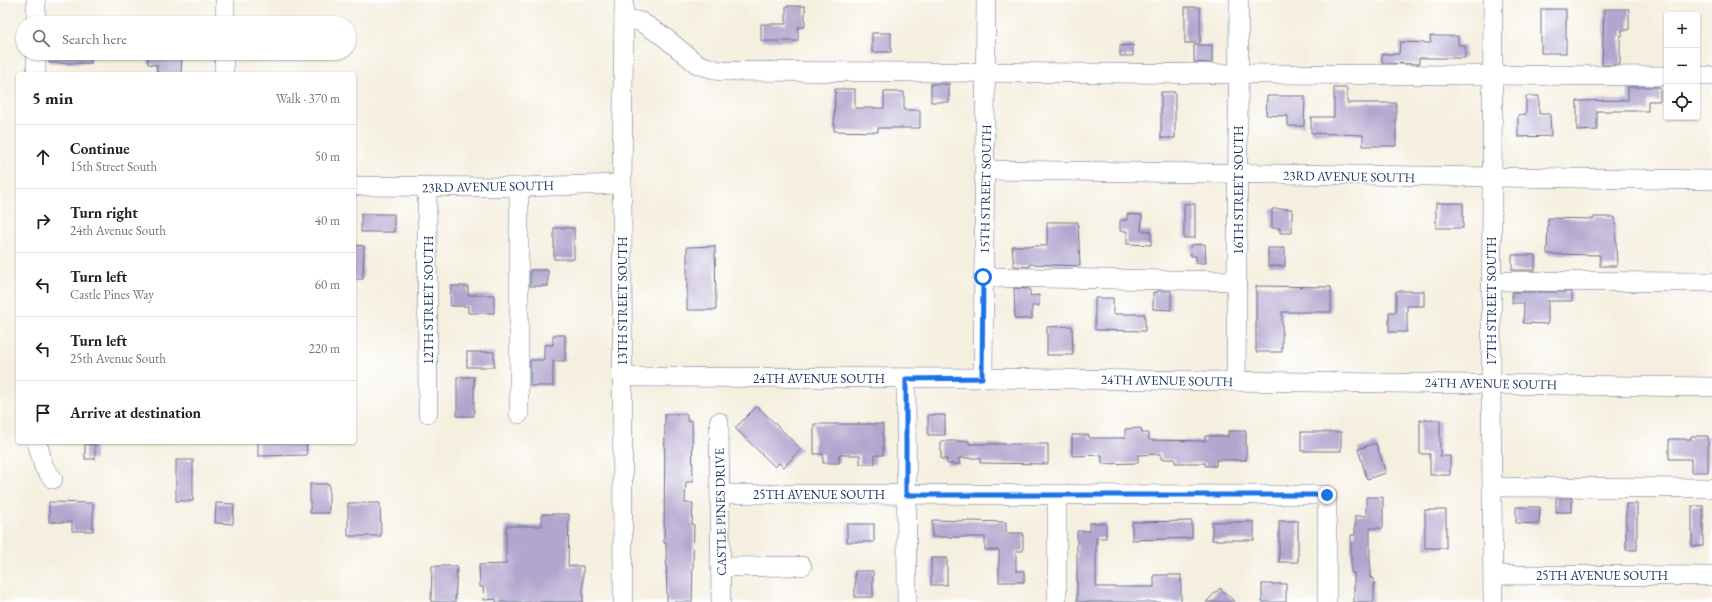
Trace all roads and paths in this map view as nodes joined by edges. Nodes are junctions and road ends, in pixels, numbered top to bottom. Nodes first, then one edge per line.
1 (36, 0) edge
2 (225, 0) edge
3 (986, 0) edge
4 (1239, 0) edge
5 (1493, 0) edge
6 (624, 9) edge
7 (36, 16) edge
8 (225, 16) edge
9 (36, 60) edge
10 (224, 60) edge
11 (36, 72) edge
12 (224, 72) edge
13 (986, 72) junction
14 (1239, 74) junction
15 (1494, 75) junction
16 (1664, 76) edge
17 (1700, 76) edge
18 (1712, 76) edge
19 (986, 170) junction
20 (1238, 174) junction
21 (1491, 178) junction
22 (1712, 180) edge
23 (622, 184) junction
24 (356, 186) edge
25 (427, 187) junction
26 (519, 187) junction
27 (983, 277) junction
28 (1237, 281) junction
29 (1491, 282) junction
30 (1712, 282) edge
31 (623, 377) junction
32 (982, 378) junction
33 (906, 379) junction
34 (1236, 381) junction
35 (1491, 383) junction
36 (1712, 387) edge
37 (428, 413) dead end
38 (519, 414) dead end
39 (719, 422) dead end
40 (38, 444) edge
41 (53, 480) dead end
42 (1493, 487) junction
43 (1712, 488) edge
44 (720, 494) junction
45 (906, 495) junction
46 (1057, 496) junction
47 (802, 566) dead end
48 (721, 567) junction
49 (1493, 575) junction
50 (1712, 576) edge
51 (623, 602) edge
52 (721, 602) edge
53 (907, 602) edge
54 (1057, 602) edge
55 (1327, 602) edge
56 (1493, 602) edge

1 - 7 street
2 - 8 street
3 - 13 street, 15TH STREET SOUTH
4 - 14 street, 16TH STREET SOUTH
5 - 15 street, 17TH STREET SOUTH
6 - 13 street
6 - 23 street, 13TH STREET SOUTH
9 - 11 street
10 - 12 street
13 - 14 street
13 - 19 street, 15TH STREET SOUTH
14 - 15 street
14 - 20 street, 16TH STREET SOUTH
15 - 16 street
15 - 21 street, 17TH STREET SOUTH
17 - 18 street
19 - 20 street, 23RD AVENUE SOUTH
19 - 27 street, 15TH STREET SOUTH
20 - 21 street, 23RD AVENUE SOUTH
20 - 28 street, 16TH STREET SOUTH
21 - 22 street, 23RD AVENUE SOUTH
21 - 29 street, 17TH STREET SOUTH
23 - 26 street, 23RD AVENUE SOUTH
23 - 31 street, 13TH STREET SOUTH
24 - 25 street, 23RD AVENUE SOUTH
25 - 26 street, 23RD AVENUE SOUTH
25 - 37 street, 12TH STREET SOUTH
26 - 38 street
27 - 28 street
27 - 32 street, 15TH STREET SOUTH
28 - 34 street, 16TH STREET SOUTH
29 - 30 street
29 - 35 street, 17TH STREET SOUTH
31 - 33 street, 24TH AVENUE SOUTH
31 - 51 street, 13TH STREET SOUTH
32 - 33 street, 24TH AVENUE SOUTH
32 - 34 street, 24TH AVENUE SOUTH
33 - 45 street
34 - 35 street, 24TH AVENUE SOUTH
35 - 36 street, 24TH AVENUE SOUTH
35 - 42 street, 17TH STREET SOUTH
39 - 44 street, CASTLE PINES DRIVE
40 - 41 street
42 - 43 street
42 - 49 street, 17TH STREET SOUTH
44 - 45 street, 25TH AVENUE SOUTH
44 - 48 street, CASTLE PINES DRIVE
45 - 46 street, 25TH AVENUE SOUTH
45 - 53 street
46 - 54 street
46 - 55 street, 25TH AVENUE SOUTH
47 - 48 street
48 - 52 street, CASTLE PINES DRIVE
49 - 50 street, 25TH AVENUE SOUTH
49 - 56 street, 17TH STREET SOUTH

